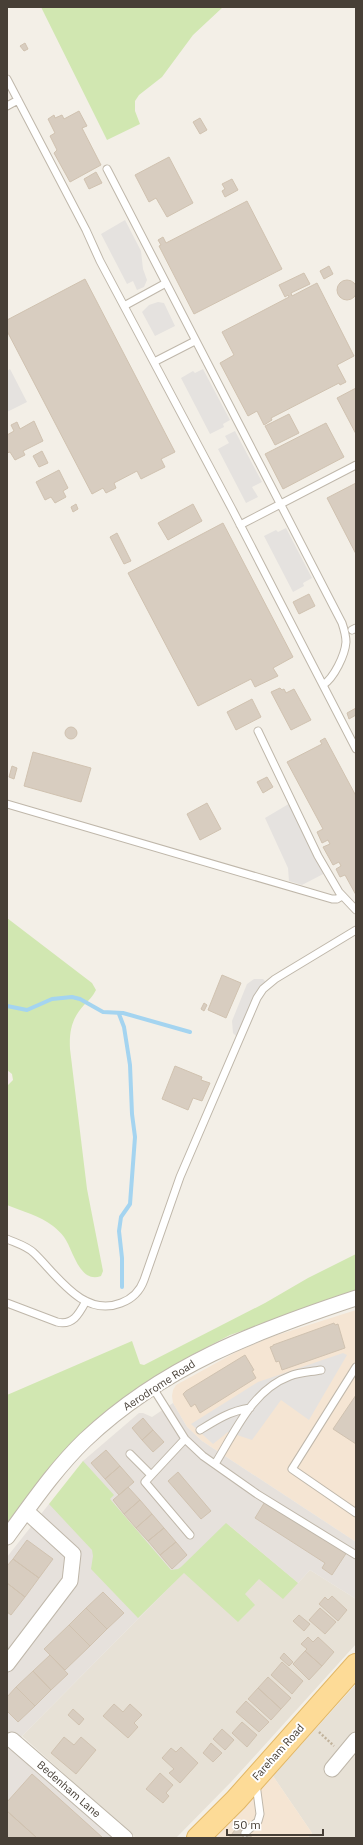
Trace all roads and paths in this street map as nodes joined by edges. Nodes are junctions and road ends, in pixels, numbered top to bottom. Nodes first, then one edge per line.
1 (7, 78) edge
2 (18, 100) junction
3 (7, 106) edge
4 (107, 169) dead end
5 (166, 283) junction
6 (124, 306) junction
7 (195, 341) junction
8 (154, 362) junction
9 (356, 465) edge
10 (281, 504) junction
11 (240, 525) junction
12 (323, 685) junction
13 (258, 731) dead end
14 (356, 749) edge
15 (7, 804) edge
16 (342, 896) junction
17 (356, 910) edge
18 (356, 930) edge
19 (7, 1239) edge
20 (356, 1298) edge
21 (86, 1301) junction
22 (7, 1303) edge
23 (356, 1367) edge
24 (321, 1370) dead end
25 (153, 1388) junction
26 (250, 1408) junction
27 (200, 1430) dead end
28 (185, 1439) junction
29 (130, 1454) dead end
30 (215, 1464) junction
31 (151, 1475) junction
32 (26, 1511) junction
33 (356, 1513) edge
34 (190, 1535) dead end
35 (7, 1537) edge
36 (356, 1555) edge
37 (7, 1664) edge
38 (356, 1665) edge
39 (306, 1721) junction
40 (12, 1740) dead end
41 (356, 1740) edge
42 (344, 1754) junction
43 (332, 1769) dead end
44 (255, 1778) junction
45 (245, 1833) dead end
46 (125, 1838) edge
47 (198, 1838) edge

1 - 2 lane
2 - 3 lane
2 - 6 lane
4 - 5 lane
5 - 6 lane
5 - 7 lane
6 - 8 lane
7 - 8 lane
7 - 10 lane
8 - 11 lane
9 - 10 lane
10 - 11 lane
10 - 12 lane
11 - 12 lane
12 - 14 lane
13 - 16 lane
15 - 16 lane
16 - 17 lane
18 - 21 lane
19 - 21 lane
20 - 25 street, Aerodrome Road
21 - 22 lane
23 - 33 lane
24 - 26 lane
25 - 28 lane
25 - 32 street, Aerodrome Road
26 - 27 lane
26 - 30 lane
28 - 30 lane
28 - 31 lane
29 - 31 lane
30 - 36 lane
31 - 34 lane
32 - 35 street, Aerodrome Road
32 - 37 street
38 - 39 main road, Fareham Road
39 - 42 path
39 - 44 main road, Fareham Road
40 - 46 street, Bedenham Lane
41 - 42 street
42 - 43 street
44 - 45 lane
44 - 47 main road, Fareham Road

